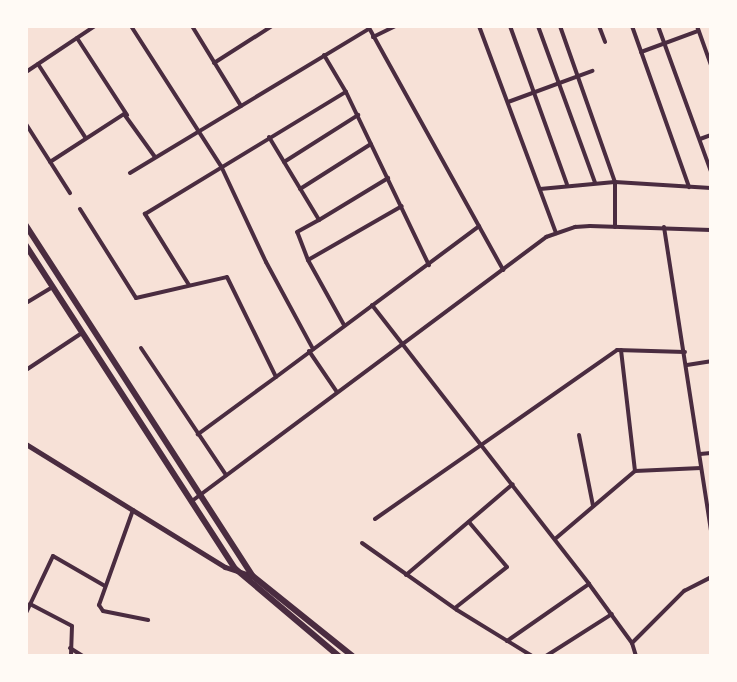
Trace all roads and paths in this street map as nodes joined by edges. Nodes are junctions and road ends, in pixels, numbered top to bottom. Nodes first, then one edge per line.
1 (95, 26) edge
2 (131, 26) edge
3 (192, 26) edge
4 (272, 26) edge
5 (396, 26) edge
6 (479, 26) edge
7 (510, 26) edge
8 (538, 26) edge
9 (560, 26) edge
10 (599, 26) edge
11 (632, 26) edge
12 (658, 26) edge
13 (368, 28) edge
14 (698, 29) edge
15 (373, 37) junction
16 (77, 38) junction
17 (605, 42) dead end
18 (665, 44) junction
19 (641, 52) junction
20 (324, 56) junction
21 (214, 63) junction
22 (38, 64) junction
23 (711, 65) edge
24 (592, 71) dead end
25 (26, 72) edge
26 (577, 77) junction
27 (559, 83) junction
28 (346, 92) junction
29 (534, 92) junction
30 (508, 102) junction
31 (241, 106) junction
32 (128, 115) junction
33 (358, 115) junction
34 (26, 124) edge
35 (198, 132) junction
36 (711, 136) edge
37 (85, 137) junction
38 (269, 137) junction
39 (700, 139) junction
40 (372, 144) junction
41 (155, 157) junction
42 (50, 162) junction
43 (284, 162) junction
44 (221, 166) junction
45 (130, 172) dead end
46 (711, 172) edge
47 (388, 178) junction
48 (615, 182) junction
49 (594, 183) junction
50 (567, 184) junction
51 (689, 187) junction
52 (711, 188) edge
53 (300, 189) junction
54 (540, 189) junction
55 (70, 192) dead end
56 (402, 206) junction
57 (80, 209) dead end
58 (319, 220) junction
59 (26, 225) edge
60 (479, 226) junction
61 (615, 226) junction
62 (664, 227) junction
63 (711, 230) edge
64 (556, 233) junction
65 (26, 245) edge
66 (308, 260) junction
67 (429, 265) junction
68 (503, 270) junction
69 (189, 286) junction
70 (53, 287) junction
71 (26, 303) edge
72 (372, 306) junction
73 (344, 325) junction
74 (82, 333) junction
75 (401, 344) junction
76 (141, 348) dead end
77 (311, 350) junction
78 (621, 350) junction
79 (685, 352) junction
80 (711, 361) edge
81 (687, 365) junction
82 (26, 370) edge
83 (276, 377) junction
84 (337, 392) junction
85 (198, 434) junction
86 (579, 435) dead end
87 (481, 443) junction
88 (26, 444) edge
89 (711, 453) edge
90 (700, 454) junction
91 (701, 468) junction
92 (635, 471) junction
93 (226, 475) junction
94 (512, 484) junction
95 (200, 495) junction
96 (192, 501) junction
97 (593, 506) junction
98 (133, 510) junction
99 (375, 519) dead end
100 (469, 522) junction
101 (711, 532) edge
102 (555, 540) junction
103 (362, 543) dead end
104 (238, 573) junction
105 (406, 575) junction
106 (253, 576) junction
107 (711, 577) edge
108 (590, 584) junction
109 (105, 586) junction
110 (30, 604) junction
111 (454, 608) junction
112 (26, 613) edge
113 (612, 614) junction
114 (148, 620) dead end
115 (507, 641) junction
116 (632, 643) junction
117 (70, 648) junction
118 (350, 655) edge
119 (71, 656) edge
120 (83, 656) edge
121 (339, 656) edge
122 (532, 656) edge
123 (546, 656) edge
124 (636, 656) edge

1 - 16 street
2 - 35 street
3 - 21 street
4 - 21 street
5 - 15 street
6 - 30 street
7 - 29 street
8 - 27 street
9 - 26 street
10 - 17 street
11 - 19 street
12 - 18 street
13 - 15 street
13 - 20 street
14 - 18 street
14 - 23 street
15 - 60 street
16 - 22 street
16 - 32 street
18 - 19 street
18 - 39 street
19 - 51 street
20 - 28 street
20 - 31 street
21 - 31 street
22 - 25 street
22 - 37 street
24 - 26 street
26 - 27 street
26 - 48 street
27 - 29 street
27 - 49 street
28 - 33 street
28 - 38 street
29 - 30 street
29 - 50 street
30 - 54 street
31 - 35 street
32 - 37 street
32 - 41 street
33 - 40 street
33 - 43 street
34 - 42 street
35 - 41 street
35 - 44 street
36 - 39 street
37 - 42 street
38 - 43 street
38 - 44 street
39 - 46 street
40 - 47 street
40 - 53 street
41 - 45 street
42 - 55 street
43 - 53 street
44 - 69 street
44 - 77 street
47 - 56 street
47 - 58 street
48 - 49 street
48 - 51 street
48 - 61 street
49 - 50 street
50 - 54 street
51 - 52 street
53 - 58 street
54 - 64 street
56 - 66 street
56 - 67 street
57 - 69 street
58 - 66 street
59 - 95 main road
60 - 67 street
60 - 68 street
61 - 62 street
61 - 64 street
62 - 63 street
62 - 79 street
64 - 68 street
65 - 70 main road
66 - 73 street
67 - 72 street
68 - 75 street
69 - 83 street
70 - 71 street
70 - 74 main road
72 - 73 street
72 - 75 street
73 - 77 street
74 - 82 street
74 - 96 main road
75 - 84 street
75 - 87 street
76 - 85 street
77 - 83 street
77 - 84 street
78 - 79 street
78 - 87 street
78 - 92 street
79 - 81 street
80 - 81 street
81 - 90 street
83 - 85 street
84 - 93 street
85 - 93 street
86 - 97 street
87 - 94 street
87 - 99 street
88 - 98 street
89 - 90 street
90 - 91 street
91 - 92 street
91 - 101 street
92 - 97 street
93 - 95 street
94 - 100 street
94 - 102 street
95 - 96 street
95 - 106 main road
96 - 104 main road
97 - 102 street
98 - 104 street
98 - 109 street
100 - 105 street
100 - 111 street
102 - 108 street
103 - 105 street
104 - 106 street
104 - 121 main road
105 - 111 street
106 - 118 main road
107 - 116 street
108 - 113 street
108 - 115 street
109 - 110 street
109 - 114 street
110 - 112 street
110 - 117 street
111 - 115 street
113 - 116 street
113 - 123 street
115 - 122 street
116 - 124 street
117 - 119 street
117 - 120 street

